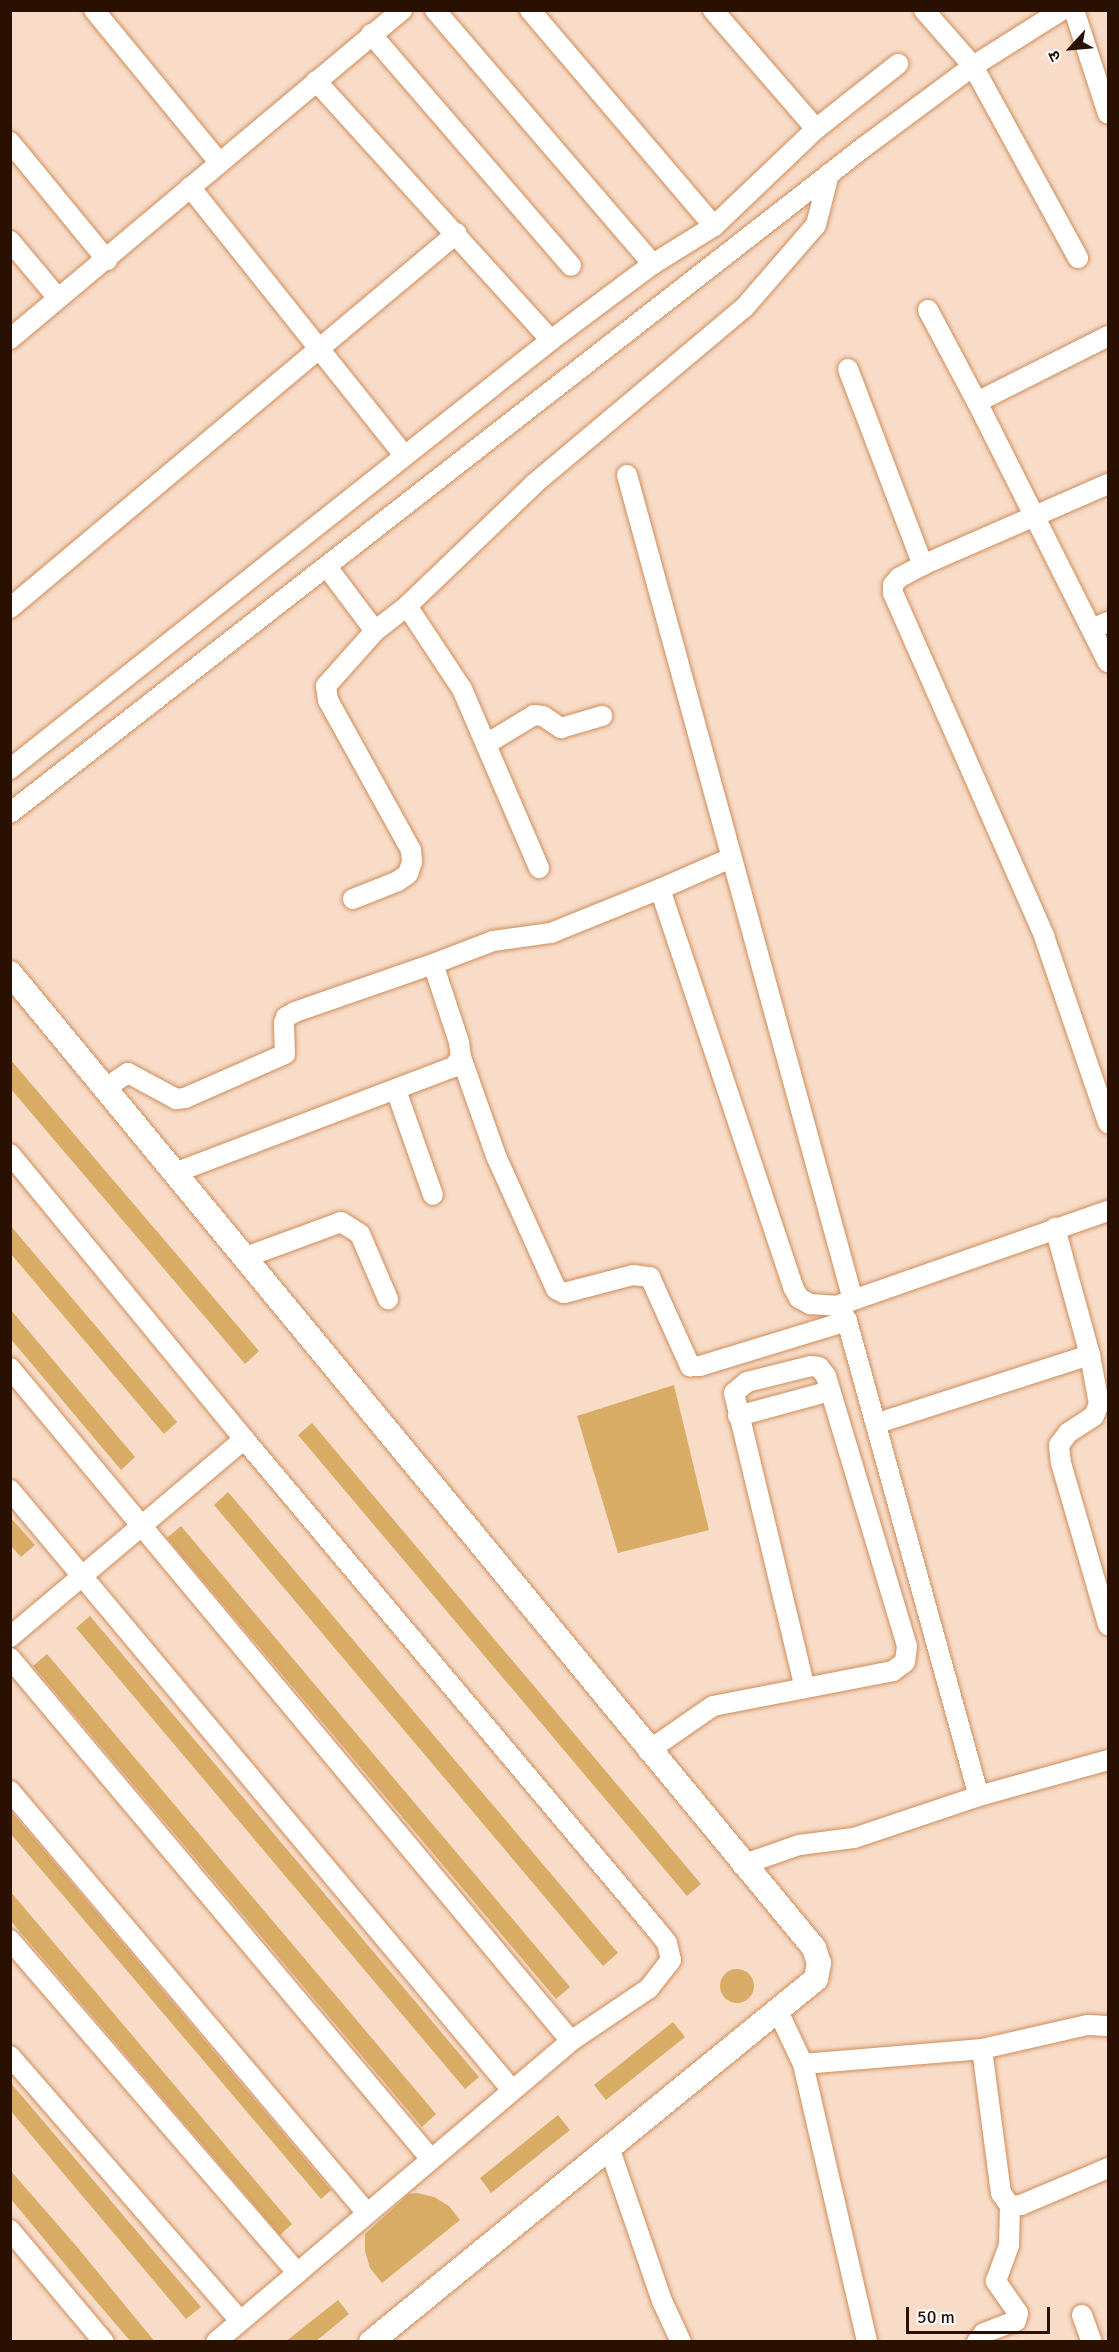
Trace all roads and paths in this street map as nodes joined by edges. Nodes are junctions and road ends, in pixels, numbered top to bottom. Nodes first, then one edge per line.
1 (94, 10) edge
2 (402, 10) edge
3 (435, 10) edge
4 (530, 10) edge
5 (713, 10) edge
6 (924, 10) edge
7 (1062, 10) edge
8 (1074, 10) edge
9 (371, 34) junction
10 (898, 64) dead end
11 (973, 66) junction
12 (316, 81) junction
13 (1105, 88) edge
14 (1108, 114) edge
15 (816, 129) junction
16 (10, 142) edge
17 (219, 162) junction
18 (829, 174) junction
19 (190, 187) junction
20 (714, 226) junction
21 (457, 233) junction
22 (10, 241) edge
23 (1077, 258) dead end
24 (107, 260) junction
25 (653, 264) junction
26 (571, 266) dead end
27 (57, 297) junction
28 (928, 310) dead end
29 (1108, 336) edge
30 (10, 339) edge
31 (551, 340) junction
32 (319, 348) junction
33 (848, 369) dead end
34 (977, 402) junction
35 (404, 455) junction
36 (627, 475) dead end
37 (1108, 484) edge
38 (1035, 515) junction
39 (923, 565) junction
40 (327, 567) junction
41 (407, 606) junction
42 (10, 608) edge
43 (1100, 625) edge
44 (375, 631) junction
45 (1108, 662) edge
46 (602, 716) dead end
47 (488, 743) junction
48 (10, 769) edge
49 (12, 807) edge
50 (731, 858) junction
51 (539, 868) dead end
52 (660, 889) junction
53 (353, 899) dead end
54 (433, 964) junction
55 (10, 973) edge
56 (461, 1057) junction
57 (107, 1087) junction
58 (396, 1090) junction
59 (1108, 1123) edge
60 (10, 1154) edge
61 (177, 1172) junction
62 (433, 1195) dead end
63 (1108, 1211) edge
64 (1055, 1228) junction
65 (246, 1257) junction
66 (388, 1299) dead end
67 (846, 1309) junction
68 (1090, 1355) junction
69 (10, 1368) edge
70 (830, 1391) junction
71 (738, 1416) junction
72 (878, 1423) junction
73 (244, 1439) junction
74 (10, 1490) edge
75 (139, 1525) junction
76 (82, 1575) junction
77 (1108, 1625) edge
78 (10, 1637) edge
79 (10, 1658) edge
80 (805, 1688) junction
81 (648, 1751) junction
82 (1108, 1760) edge
83 (10, 1791) edge
84 (979, 1796) junction
85 (742, 1865) junction
86 (10, 1940) edge
87 (777, 2009) junction
88 (1108, 2026) edge
89 (571, 2041) junction
90 (982, 2049) junction
91 (10, 2056) edge
92 (803, 2064) junction
93 (513, 2090) junction
94 (609, 2147) junction
95 (431, 2159) junction
96 (1108, 2168) edge
97 (1010, 2206) junction
98 (367, 2213) junction
99 (10, 2230) edge
100 (297, 2273) junction
101 (1082, 2315) dead end
102 (240, 2321) junction
103 (104, 2342) edge
104 (216, 2342) edge
105 (371, 2342) edge
106 (681, 2342) edge
107 (867, 2342) edge
108 (977, 2342) edge
109 (1092, 2342) edge

1 - 17 street
2 - 9 street
3 - 25 street
4 - 20 street
5 - 15 street
6 - 11 street
7 - 11 street
8 - 13 street
9 - 12 street
9 - 26 street
10 - 15 street
11 - 18 street
11 - 23 street
12 - 17 street
12 - 21 street
13 - 14 street
15 - 20 street
16 - 24 street
17 - 19 street
18 - 40 street
18 - 41 street
19 - 24 street
19 - 32 street
20 - 25 street
21 - 31 street
21 - 32 street
22 - 27 street
24 - 27 street
25 - 31 street
27 - 30 street
28 - 34 street
29 - 34 street
31 - 35 street
32 - 35 street
32 - 42 street
33 - 39 street
34 - 38 street
35 - 48 street
36 - 50 street
37 - 38 street
38 - 39 street
38 - 43 street
39 - 59 street
40 - 44 street
40 - 49 street
41 - 44 street
41 - 47 street
43 - 45 street
44 - 53 street
46 - 47 street
47 - 51 street
50 - 52 street
50 - 67 street
52 - 54 street
52 - 67 street
54 - 56 street
54 - 57 street
55 - 57 street
56 - 58 street
56 - 67 street
57 - 61 street
58 - 61 street
58 - 62 street
60 - 73 street
61 - 65 street
63 - 64 street
64 - 67 street
64 - 68 street
65 - 66 street
65 - 81 street
67 - 72 street
68 - 72 street
68 - 77 street
69 - 75 street
70 - 71 street
70 - 71 street
70 - 80 street
71 - 80 street
72 - 84 street
73 - 75 street
73 - 89 street
74 - 76 street
75 - 76 street
75 - 89 street
76 - 78 street
76 - 93 street
79 - 95 street
80 - 81 street
81 - 85 street
82 - 84 street
83 - 98 street
84 - 85 street
85 - 87 street
86 - 100 street
87 - 92 street
87 - 94 street
88 - 90 street
89 - 93 street
90 - 92 street
90 - 97 street
91 - 102 street
92 - 107 street
93 - 95 street
94 - 105 street
94 - 106 street
95 - 98 street
96 - 97 street
97 - 108 street
98 - 100 street
99 - 103 street
100 - 102 street
101 - 109 street
102 - 104 street

